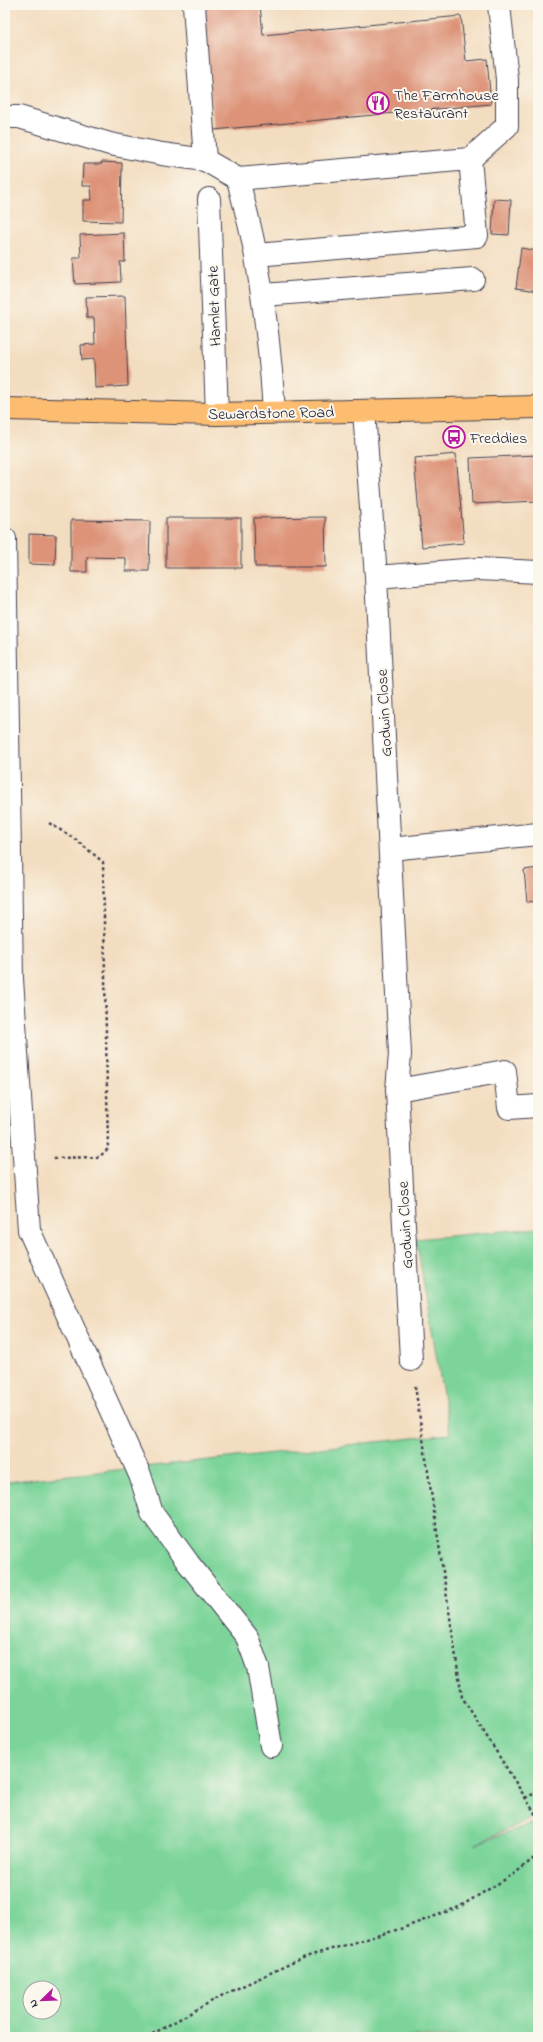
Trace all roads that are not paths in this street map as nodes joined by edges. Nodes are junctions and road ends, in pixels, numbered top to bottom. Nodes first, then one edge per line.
1 (194, 5) edge
2 (499, 5) edge
3 (5, 117) edge
4 (470, 159) junction
5 (206, 160) junction
6 (238, 179) junction
7 (209, 199) dead end
8 (256, 255) junction
9 (473, 279) dead end
10 (263, 295) junction
11 (538, 407) edge
12 (5, 409) edge
13 (364, 411) junction
14 (5, 412) edge
15 (274, 412) junction
16 (217, 414) junction
17 (5, 539) edge
18 (538, 572) edge
19 (376, 577) junction
20 (538, 834) edge
21 (390, 849) junction
22 (397, 1090) junction
23 (538, 1106) edge
24 (411, 1360) road end
25 (271, 1746) dead end

1 - 5 street
2 - 4 street
3 - 5 street
4 - 6 street
4 - 8 street
5 - 6 street
6 - 8 street
7 - 16 street, Hamlet Gate
8 - 10 street
9 - 10 street
10 - 15 street
11 - 13 main road, Sewardstone Road
12 - 14 street
12 - 16 main road, Sewardstone Road
13 - 15 main road, Sewardstone Road
13 - 19 street, Godwin Close
15 - 16 main road, Sewardstone Road
17 - 25 street
18 - 19 street
19 - 21 street, Godwin Close
20 - 21 street
21 - 22 street, Godwin Close
22 - 23 street
22 - 24 street, Godwin Close

